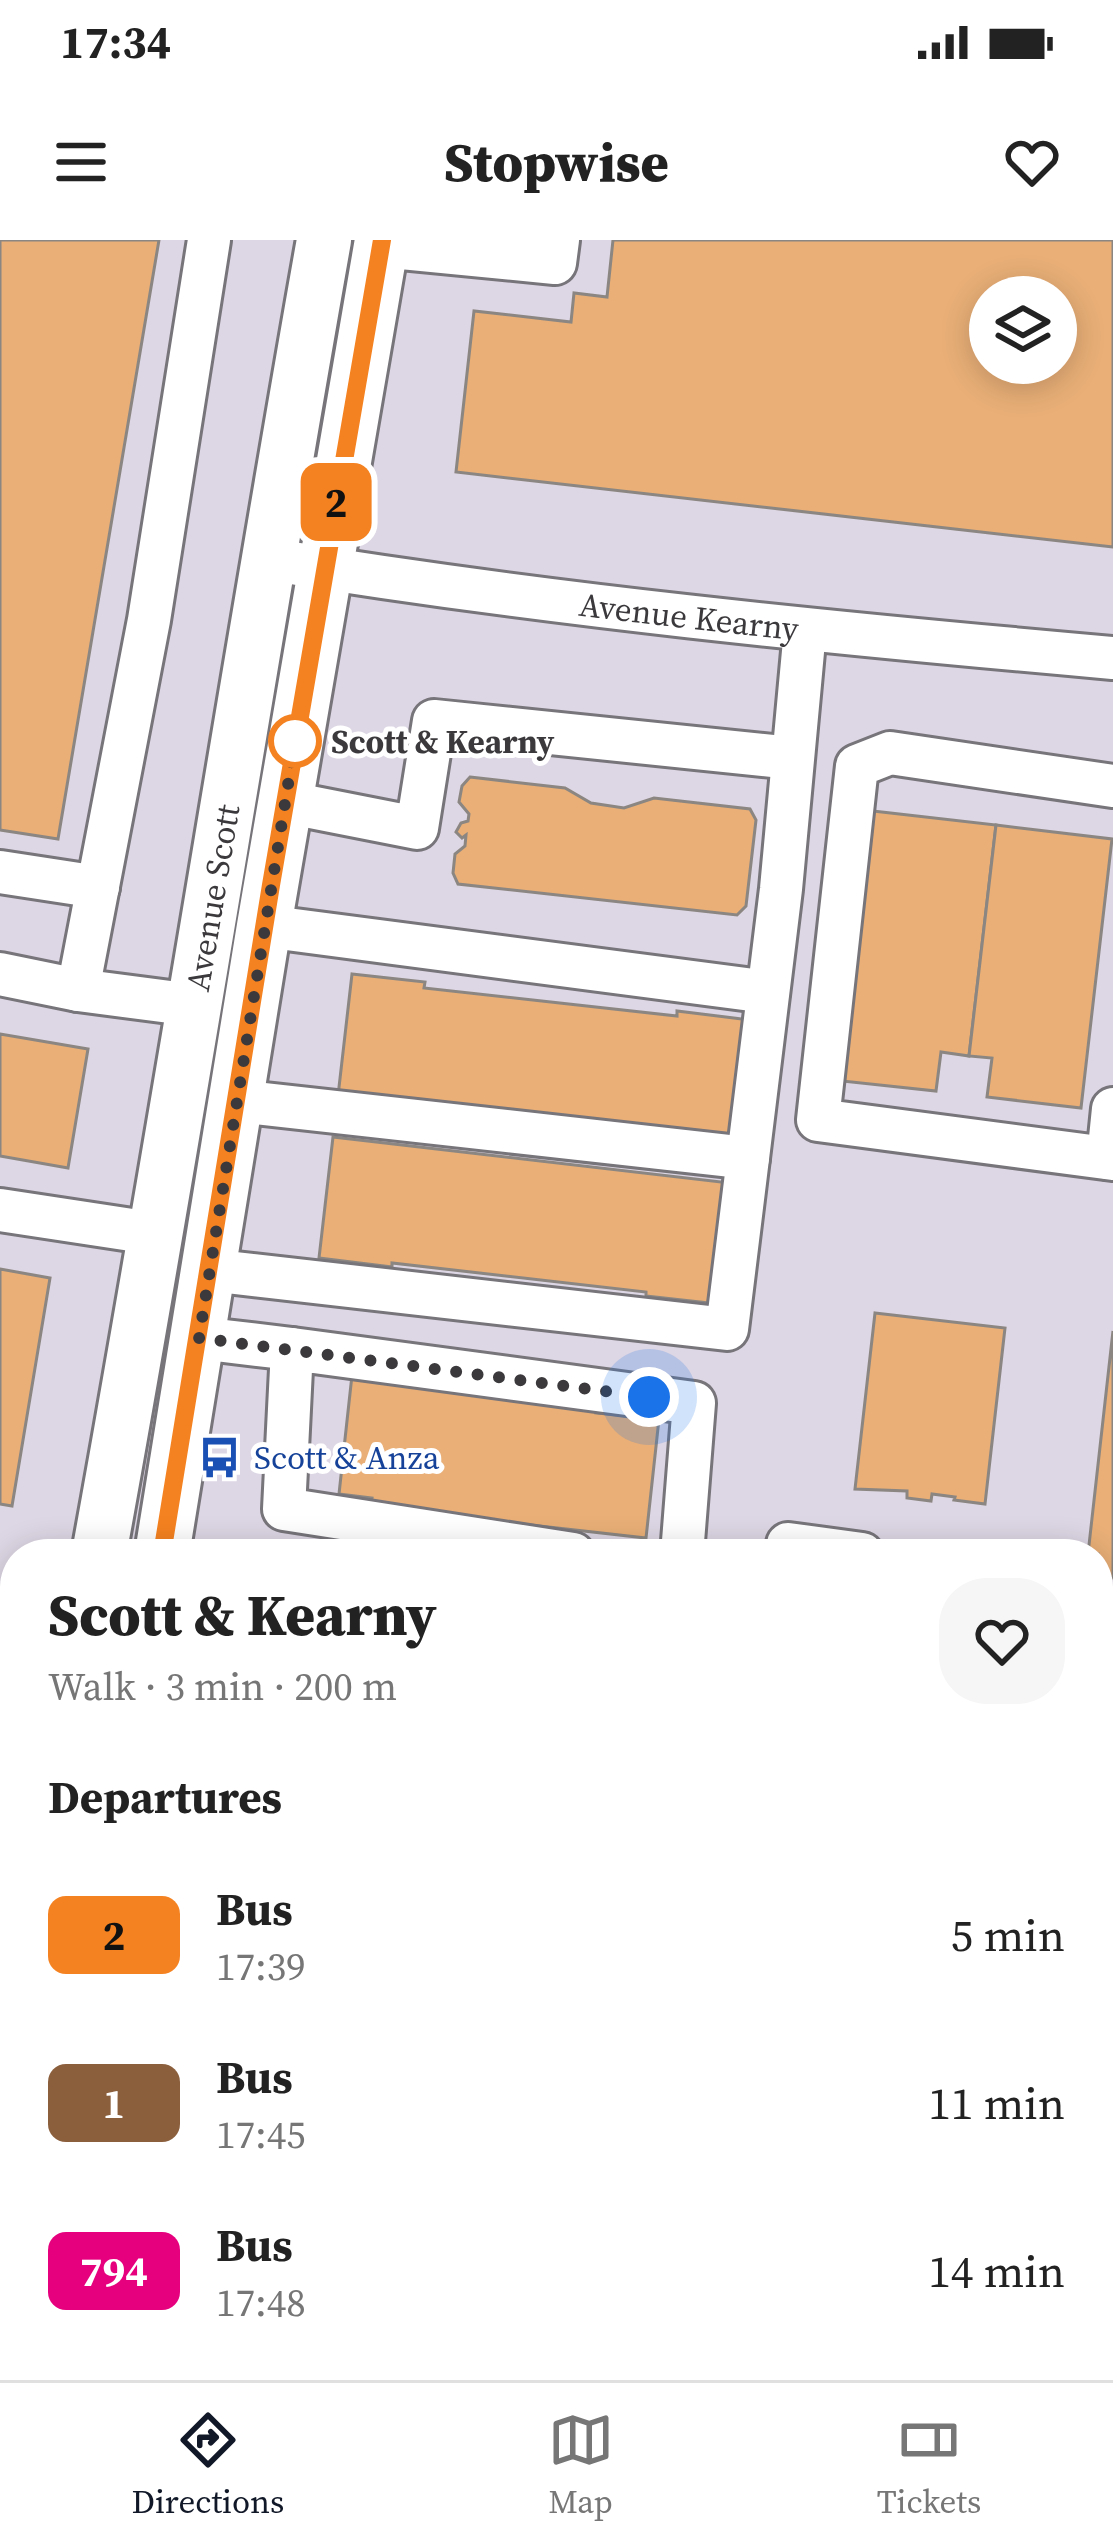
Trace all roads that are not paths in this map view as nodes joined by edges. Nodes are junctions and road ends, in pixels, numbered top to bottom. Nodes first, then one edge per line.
1 (208, 240) edge
2 (324, 240) edge
3 (558, 240) edge
4 (382, 243) edge
5 (267, 559) junction
6 (324, 568) junction
7 (805, 630) junction
8 (1113, 658) edge
9 (792, 758) junction
10 (1113, 786) edge
11 (285, 802) junction
12 (0, 872) edge
13 (98, 887) junction
14 (264, 926) junction
15 (0, 974) edge
16 (78, 990) junction
17 (768, 992) junction
18 (193, 1005) junction
19 (237, 1100) junction
20 (1113, 1109) edge
21 (748, 1158) junction
22 (1111, 1158) edge
23 (0, 1210) edge
24 (158, 1234) junction
25 (209, 1270) junction
26 (199, 1338) junction
27 (292, 1348) junction
28 (102, 1539) edge
29 (165, 1539) edge
30 (479, 1539) edge
31 (683, 1539) edge

1 - 13 street
2 - 5 main road, Avenue Scott
3 - 4 street
4 - 6 main road, Avenue Scott
5 - 6 street, Avenue Kearny
5 - 18 main road, Avenue Scott
6 - 7 street, Avenue Kearny
6 - 11 main road, Avenue Scott
7 - 8 street, Avenue Kearny
7 - 9 street
9 - 11 street
9 - 17 street
10 - 22 street
11 - 14 main road, Avenue Scott
12 - 13 street
13 - 16 street
14 - 17 street
14 - 19 main road, Avenue Scott
15 - 16 street
16 - 18 street
17 - 21 street
18 - 24 main road, Avenue Scott
19 - 21 street
19 - 25 main road, Avenue Scott
20 - 22 street
21 - 25 street
23 - 24 street
24 - 28 main road, Avenue Scott
25 - 26 main road, Avenue Scott
26 - 27 street
26 - 29 main road, Avenue Scott
27 - 30 street
27 - 31 street

